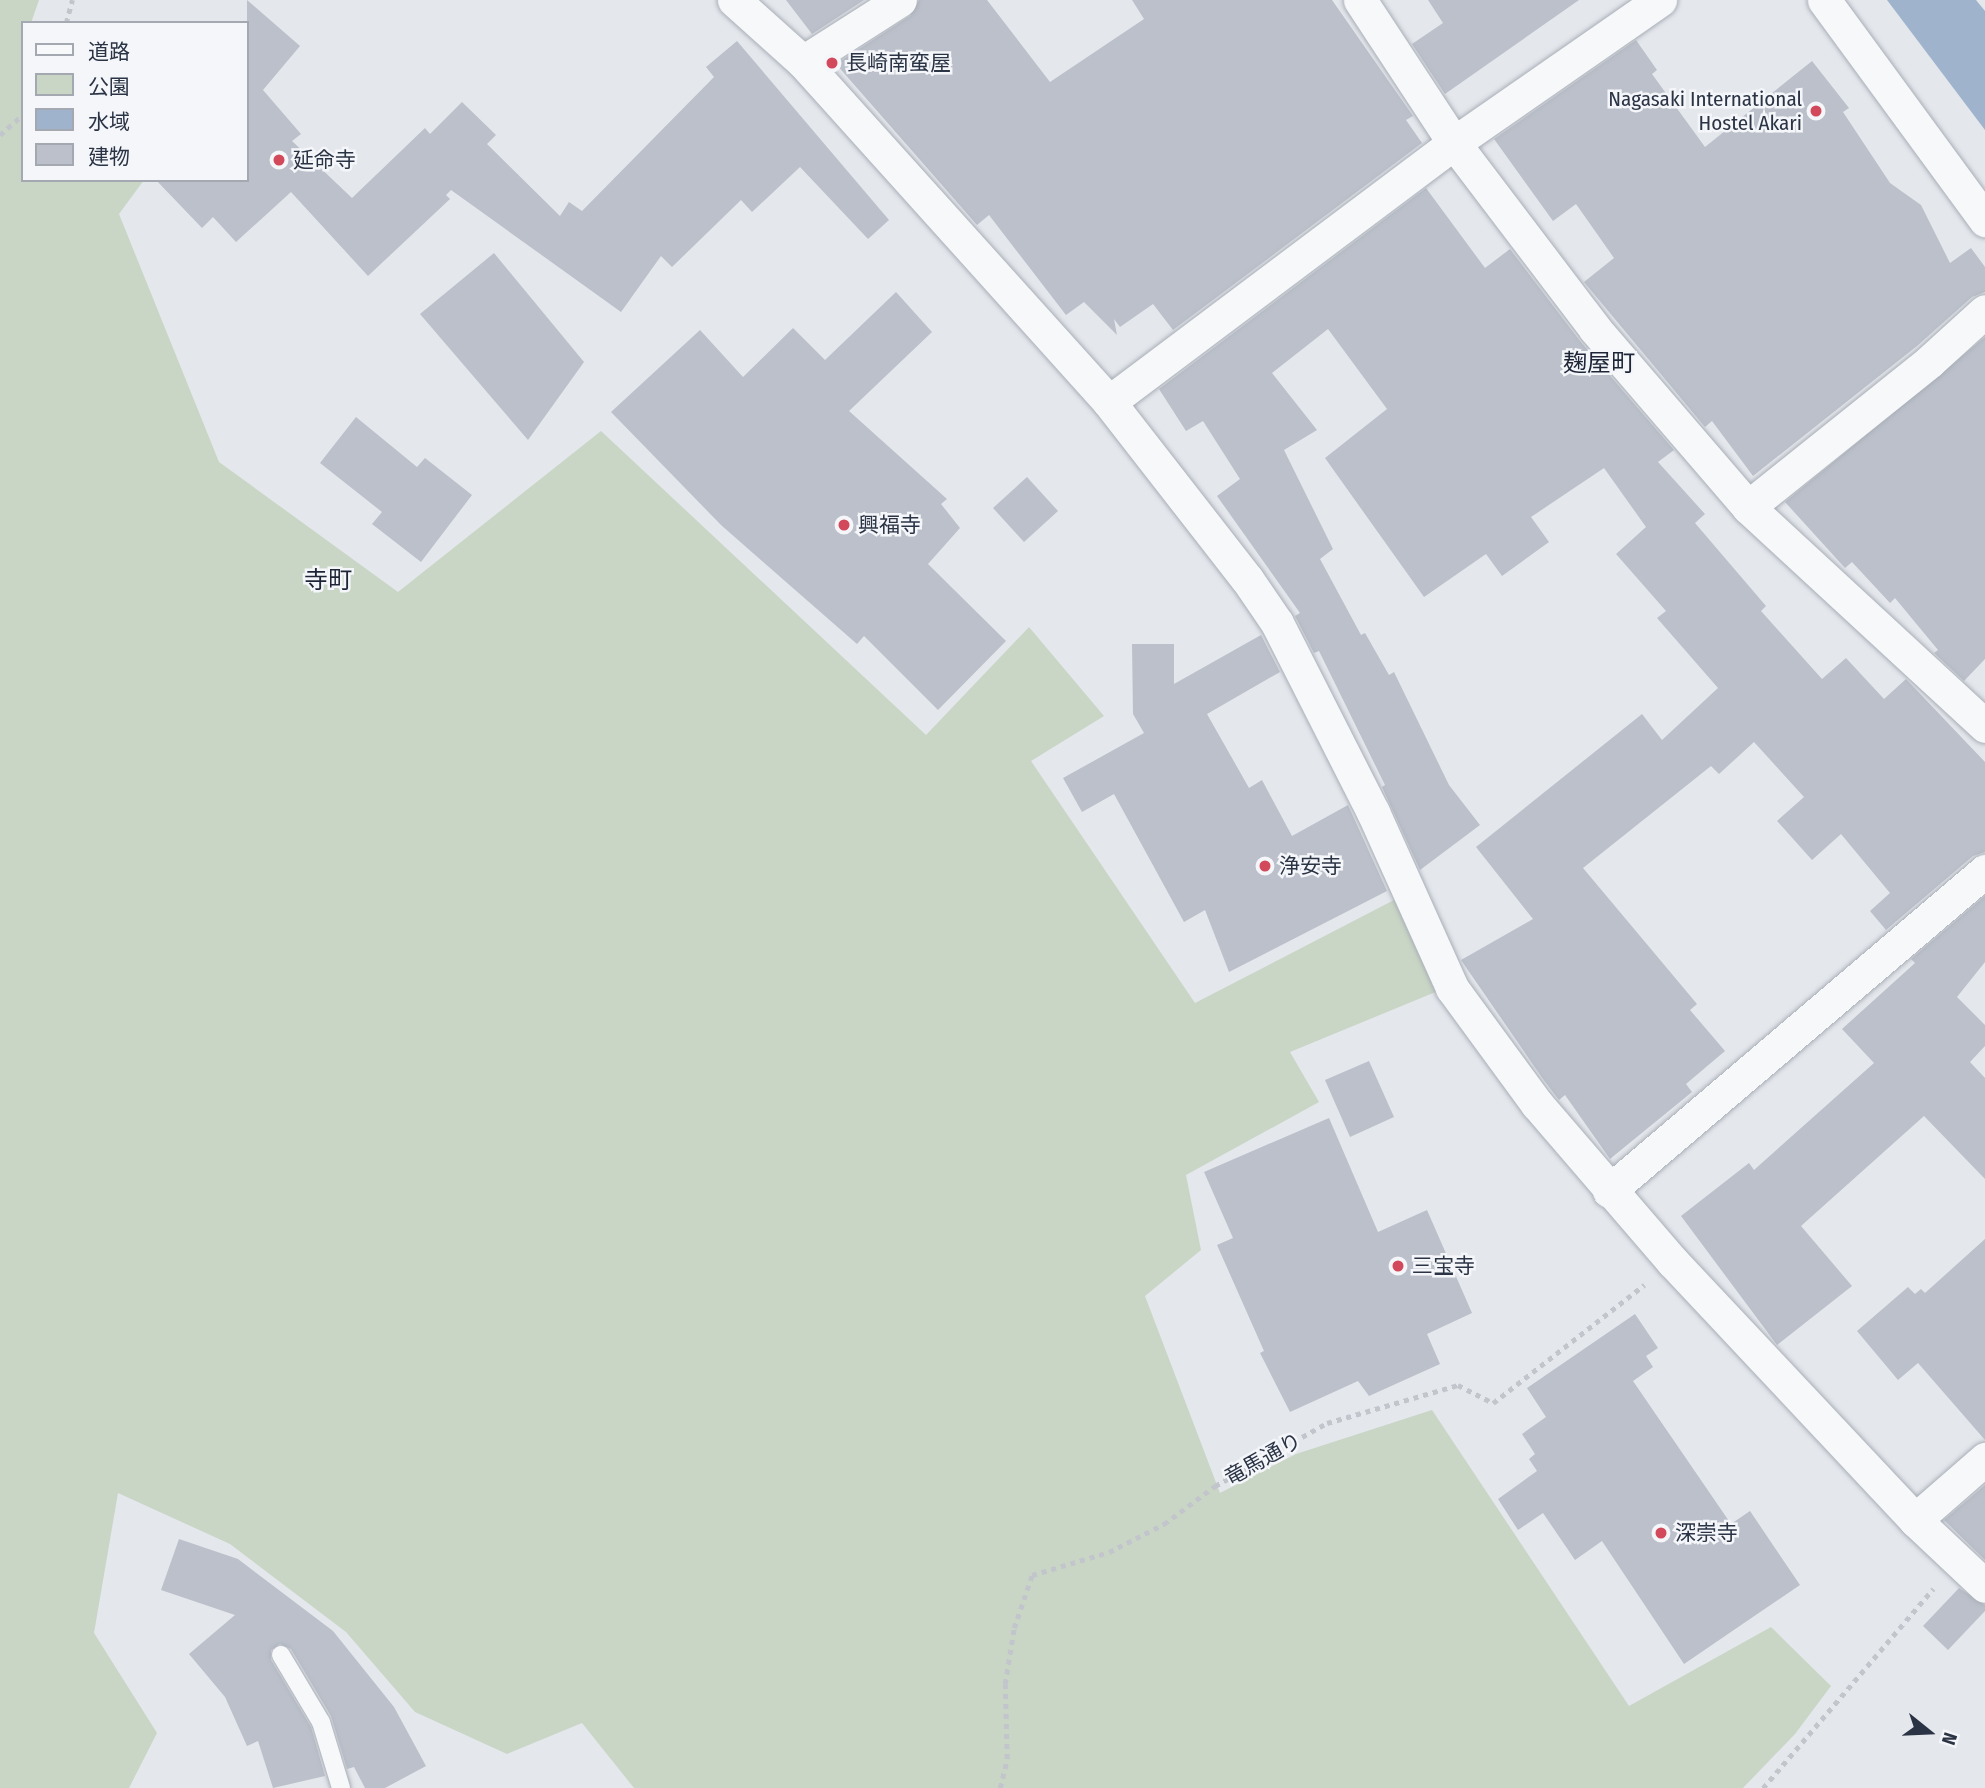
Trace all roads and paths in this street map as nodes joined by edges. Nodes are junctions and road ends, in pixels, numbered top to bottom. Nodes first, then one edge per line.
1 (72, 0) edge
2 (734, 0) edge
3 (900, 0) edge
4 (1360, 0) edge
5 (1660, 0) edge
6 (1824, 0) edge
7 (66, 21) edge
8 (803, 62) junction
9 (21, 116) edge
10 (0, 135) edge
11 (1454, 144) junction
12 (1985, 220) edge
13 (1985, 311) edge
14 (1109, 402) junction
15 (1748, 507) junction
16 (1985, 726) edge
17 (1985, 871) edge
18 (1609, 1191) junction
19 (1673, 1262) junction
20 (1985, 1459) edge
21 (1915, 1520) junction
22 (1956, 1561) junction
23 (1985, 1586) edge
24 (281, 1655) dead end
25 (341, 1788) edge
26 (1000, 1788) edge
27 (1763, 1788) edge

1 - 7 path
2 - 8 street
3 - 8 street
4 - 11 street
5 - 11 street
6 - 12 street
8 - 14 street
9 - 10 path
11 - 14 street
11 - 15 street
13 - 15 street
14 - 18 street
15 - 16 street
17 - 18 street
18 - 19 street
19 - 21 street
19 - 26 path, 竜馬通り
20 - 21 street
21 - 22 street
22 - 23 street
22 - 27 path
24 - 25 lane

